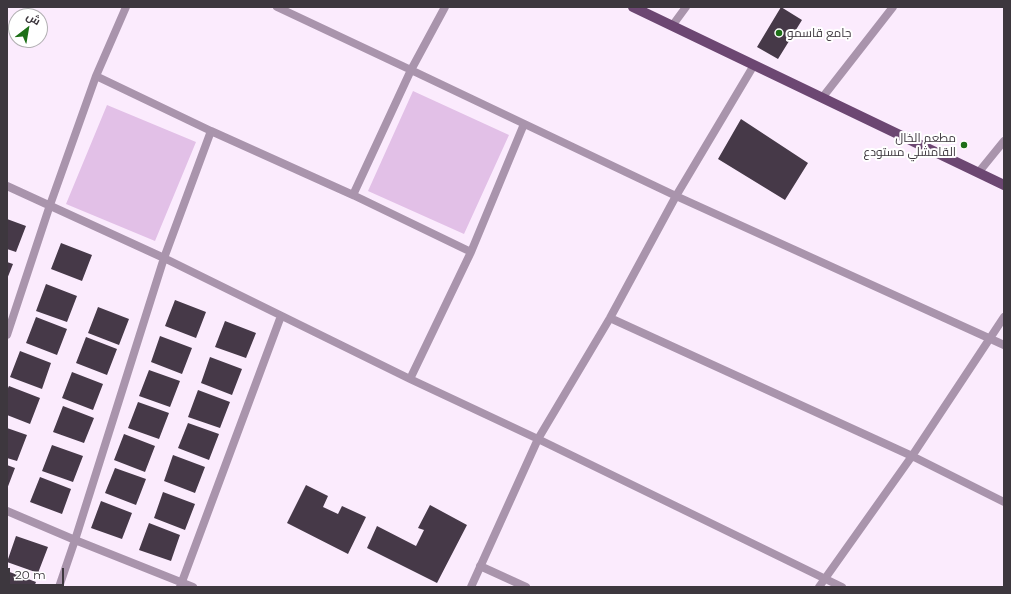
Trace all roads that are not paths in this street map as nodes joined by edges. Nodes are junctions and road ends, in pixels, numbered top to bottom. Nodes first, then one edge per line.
1 (126, 7) edge
2 (276, 7) edge
3 (445, 7) edge
4 (633, 7) edge
5 (686, 7) edge
6 (893, 7) edge
7 (672, 26) junction
8 (754, 65) junction
9 (411, 70) junction
10 (96, 76) junction
11 (822, 98) junction
12 (524, 124) junction
13 (211, 131) junction
14 (1004, 141) edge
15 (978, 172) junction
16 (1004, 185) edge
17 (7, 186) edge
18 (352, 195) junction
19 (676, 196) junction
20 (50, 205) junction
21 (470, 252) junction
22 (164, 258) junction
23 (281, 316) junction
24 (1004, 317) edge
25 (610, 318) junction
26 (7, 335) edge
27 (990, 338) junction
28 (1004, 345) edge
29 (410, 379) junction
30 (538, 439) junction
31 (912, 456) junction
32 (1004, 502) edge
33 (7, 511) edge
34 (75, 540) junction
35 (480, 566) junction
36 (824, 578) junction
37 (180, 585) edge
38 (59, 587) edge
39 (193, 587) edge
40 (470, 587) edge
41 (526, 587) edge
42 (819, 587) edge
43 (842, 587) edge

1 - 10 street
2 - 9 street
3 - 9 street
4 - 7 main road
5 - 7 street
6 - 11 street
7 - 8 main road
8 - 11 main road
8 - 19 street
9 - 12 street
9 - 18 street
10 - 13 street
10 - 20 street
11 - 15 main road
12 - 19 street
12 - 21 street
13 - 18 street
13 - 22 street
14 - 15 street
15 - 16 main road
17 - 20 street
18 - 21 street
19 - 25 street
19 - 27 street
20 - 22 street
20 - 26 street
21 - 29 street
22 - 23 street
22 - 34 street
23 - 29 street
23 - 37 street
24 - 27 street
25 - 30 street
25 - 31 street
27 - 28 street
27 - 31 street
29 - 30 street
30 - 35 street
30 - 36 street
31 - 32 street
31 - 36 street
33 - 34 street
34 - 37 street
34 - 38 street
35 - 40 street
35 - 41 street
36 - 42 street
36 - 43 street
37 - 39 street

